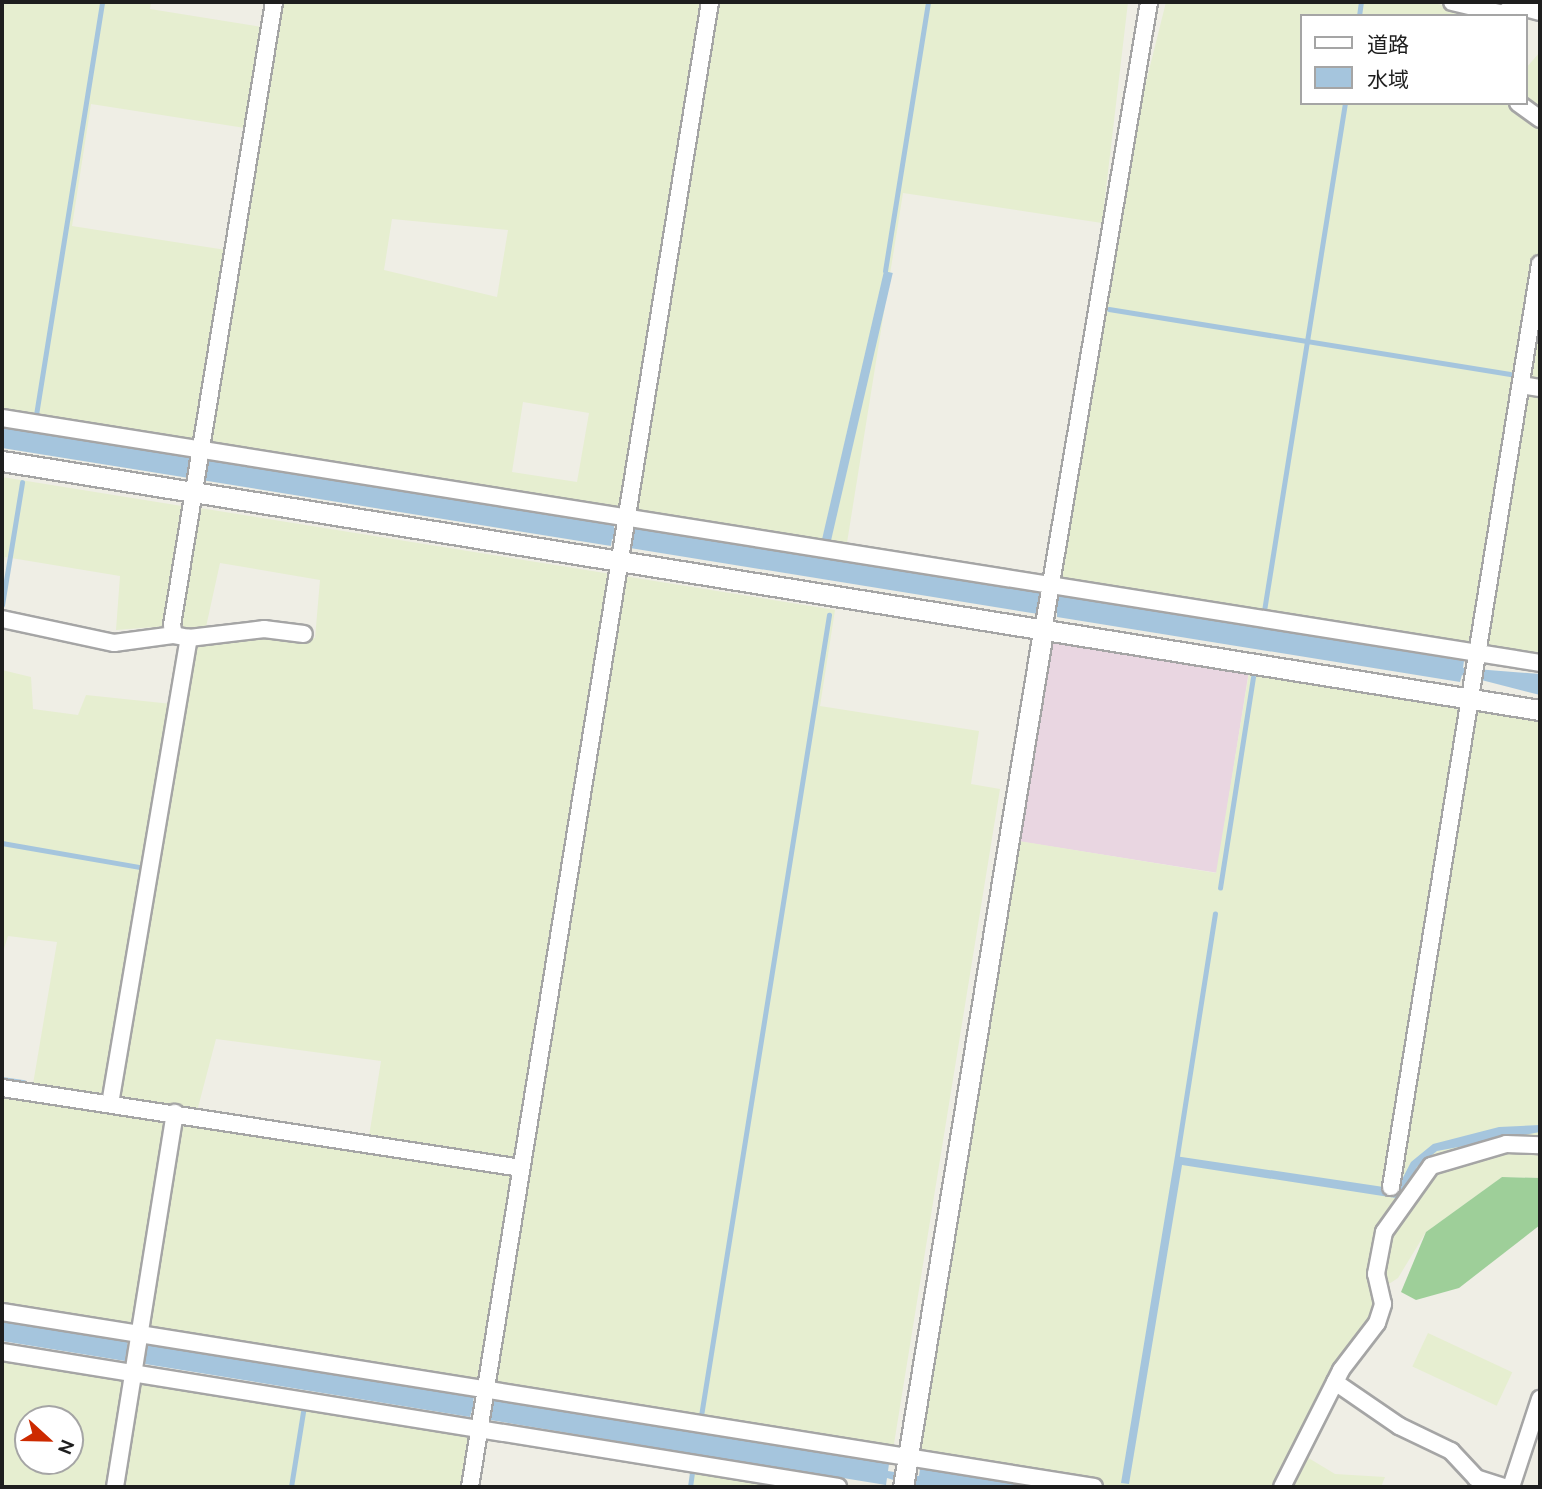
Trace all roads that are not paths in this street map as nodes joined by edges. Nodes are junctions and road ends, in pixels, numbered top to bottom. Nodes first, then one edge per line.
1 (274, 2) edge
2 (710, 2) edge
3 (1149, 2) edge
4 (1452, 2) edge
5 (1540, 12) edge
6 (1499, 14) edge
7 (1504, 14) edge
8 (1521, 105) edge
9 (1540, 119) edge
10 (1540, 264) edge
11 (1521, 385) junction
12 (1540, 388) edge
13 (2, 418) edge
14 (201, 452) junction
15 (2, 461) edge
16 (195, 487) junction
17 (624, 538) junction
18 (1050, 599) junction
19 (2, 619) edge
20 (1043, 631) junction
21 (304, 634) dead end
22 (182, 637) junction
23 (1540, 663) edge
24 (1474, 675) junction
25 (1540, 710) edge
26 (2, 1088) edge
27 (110, 1104) junction
28 (175, 1113) junction
29 (1540, 1144) edge
30 (521, 1168) junction
31 (1391, 1187) dead end
32 (2, 1312) edge
33 (2, 1352) edge
34 (137, 1353) junction
35 (1335, 1382) junction
36 (1540, 1399) edge
37 (483, 1409) junction
38 (905, 1475) edge
39 (115, 1487) edge
40 (470, 1487) edge
41 (838, 1487) edge
42 (1094, 1487) edge
43 (1282, 1487) edge
44 (1503, 1487) edge
45 (1511, 1487) edge

1 - 14 street
2 - 17 street
3 - 18 street
4 - 6 street
5 - 7 street
8 - 9 street
10 - 11 street
11 - 12 street
11 - 24 street
13 - 14 street
14 - 16 street
14 - 17 street
15 - 16 street
16 - 17 street
16 - 22 street
17 - 18 street
17 - 20 street
17 - 30 street
18 - 20 street
18 - 24 street
19 - 22 street
20 - 24 street
20 - 38 street
21 - 22 street
22 - 27 street
23 - 24 street
24 - 25 street
24 - 31 street
26 - 27 street
27 - 28 street
28 - 30 street
28 - 34 street
29 - 35 street
30 - 37 street
32 - 34 street
33 - 34 street
34 - 37 street
34 - 37 street
34 - 39 street
35 - 43 street
35 - 44 street
36 - 45 street
37 - 38 street
37 - 40 street
37 - 41 street
38 - 42 street

